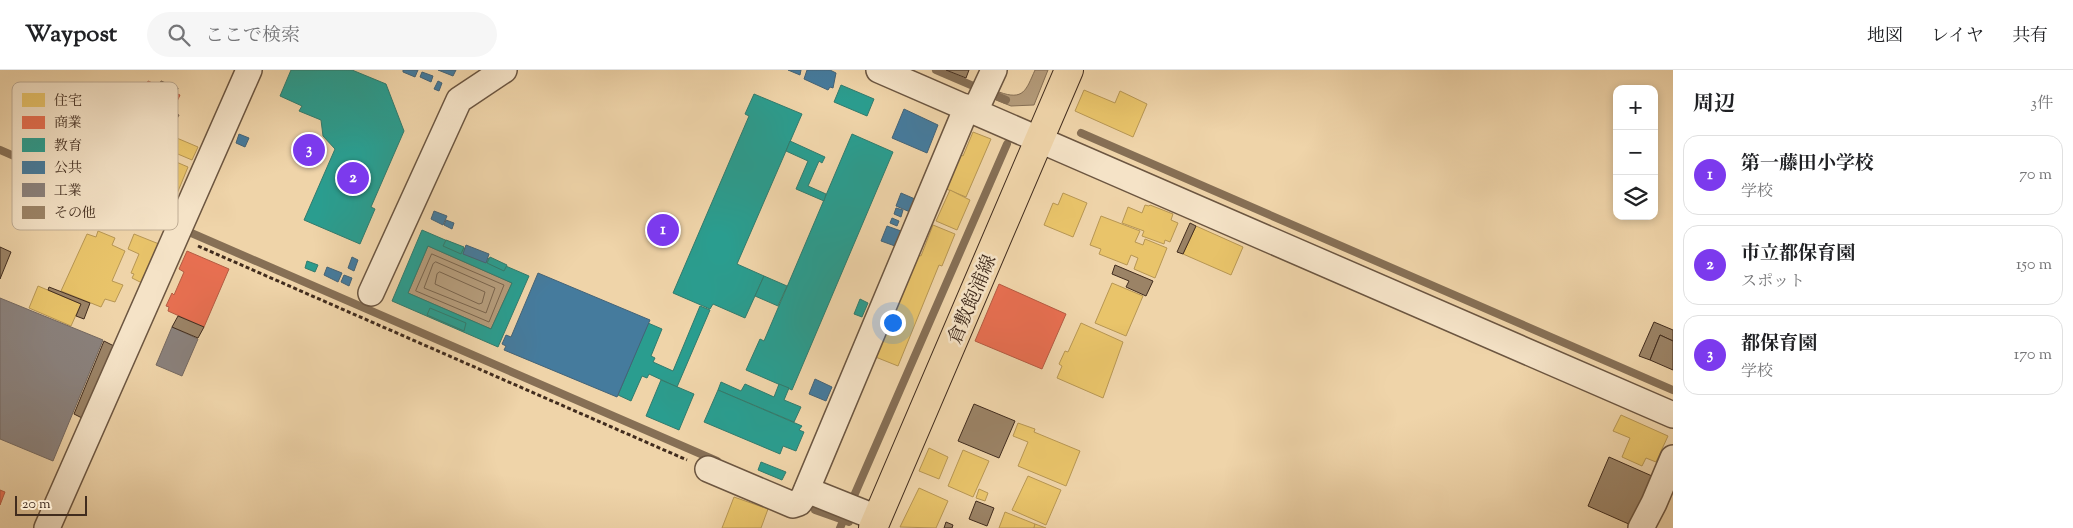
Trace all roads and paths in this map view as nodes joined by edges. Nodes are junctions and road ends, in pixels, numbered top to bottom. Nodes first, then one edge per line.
1 (248, 70) edge
2 (504, 70) edge
3 (879, 70) edge
4 (1069, 70) edge
5 (981, 94) edge
6 (1040, 139) junction
7 (178, 229) edge
8 (178, 230) edge
9 (175, 236) junction
10 (371, 294) dead end
11 (1673, 415) edge
12 (1673, 458) edge
13 (708, 469) joint
14 (807, 490) junction
15 (861, 514) edge
16 (47, 528) edge
17 (1641, 528) edge

1 - 7 street
2 - 10 street
3 - 5 street
4 - 6 main road, 倉敷飽浦線
5 - 6 street
5 - 14 street
6 - 11 street
6 - 15 main road, 倉敷飽浦線
8 - 9 street
9 - 13 path
9 - 16 street
12 - 17 street
13 - 14 street
14 - 15 street

